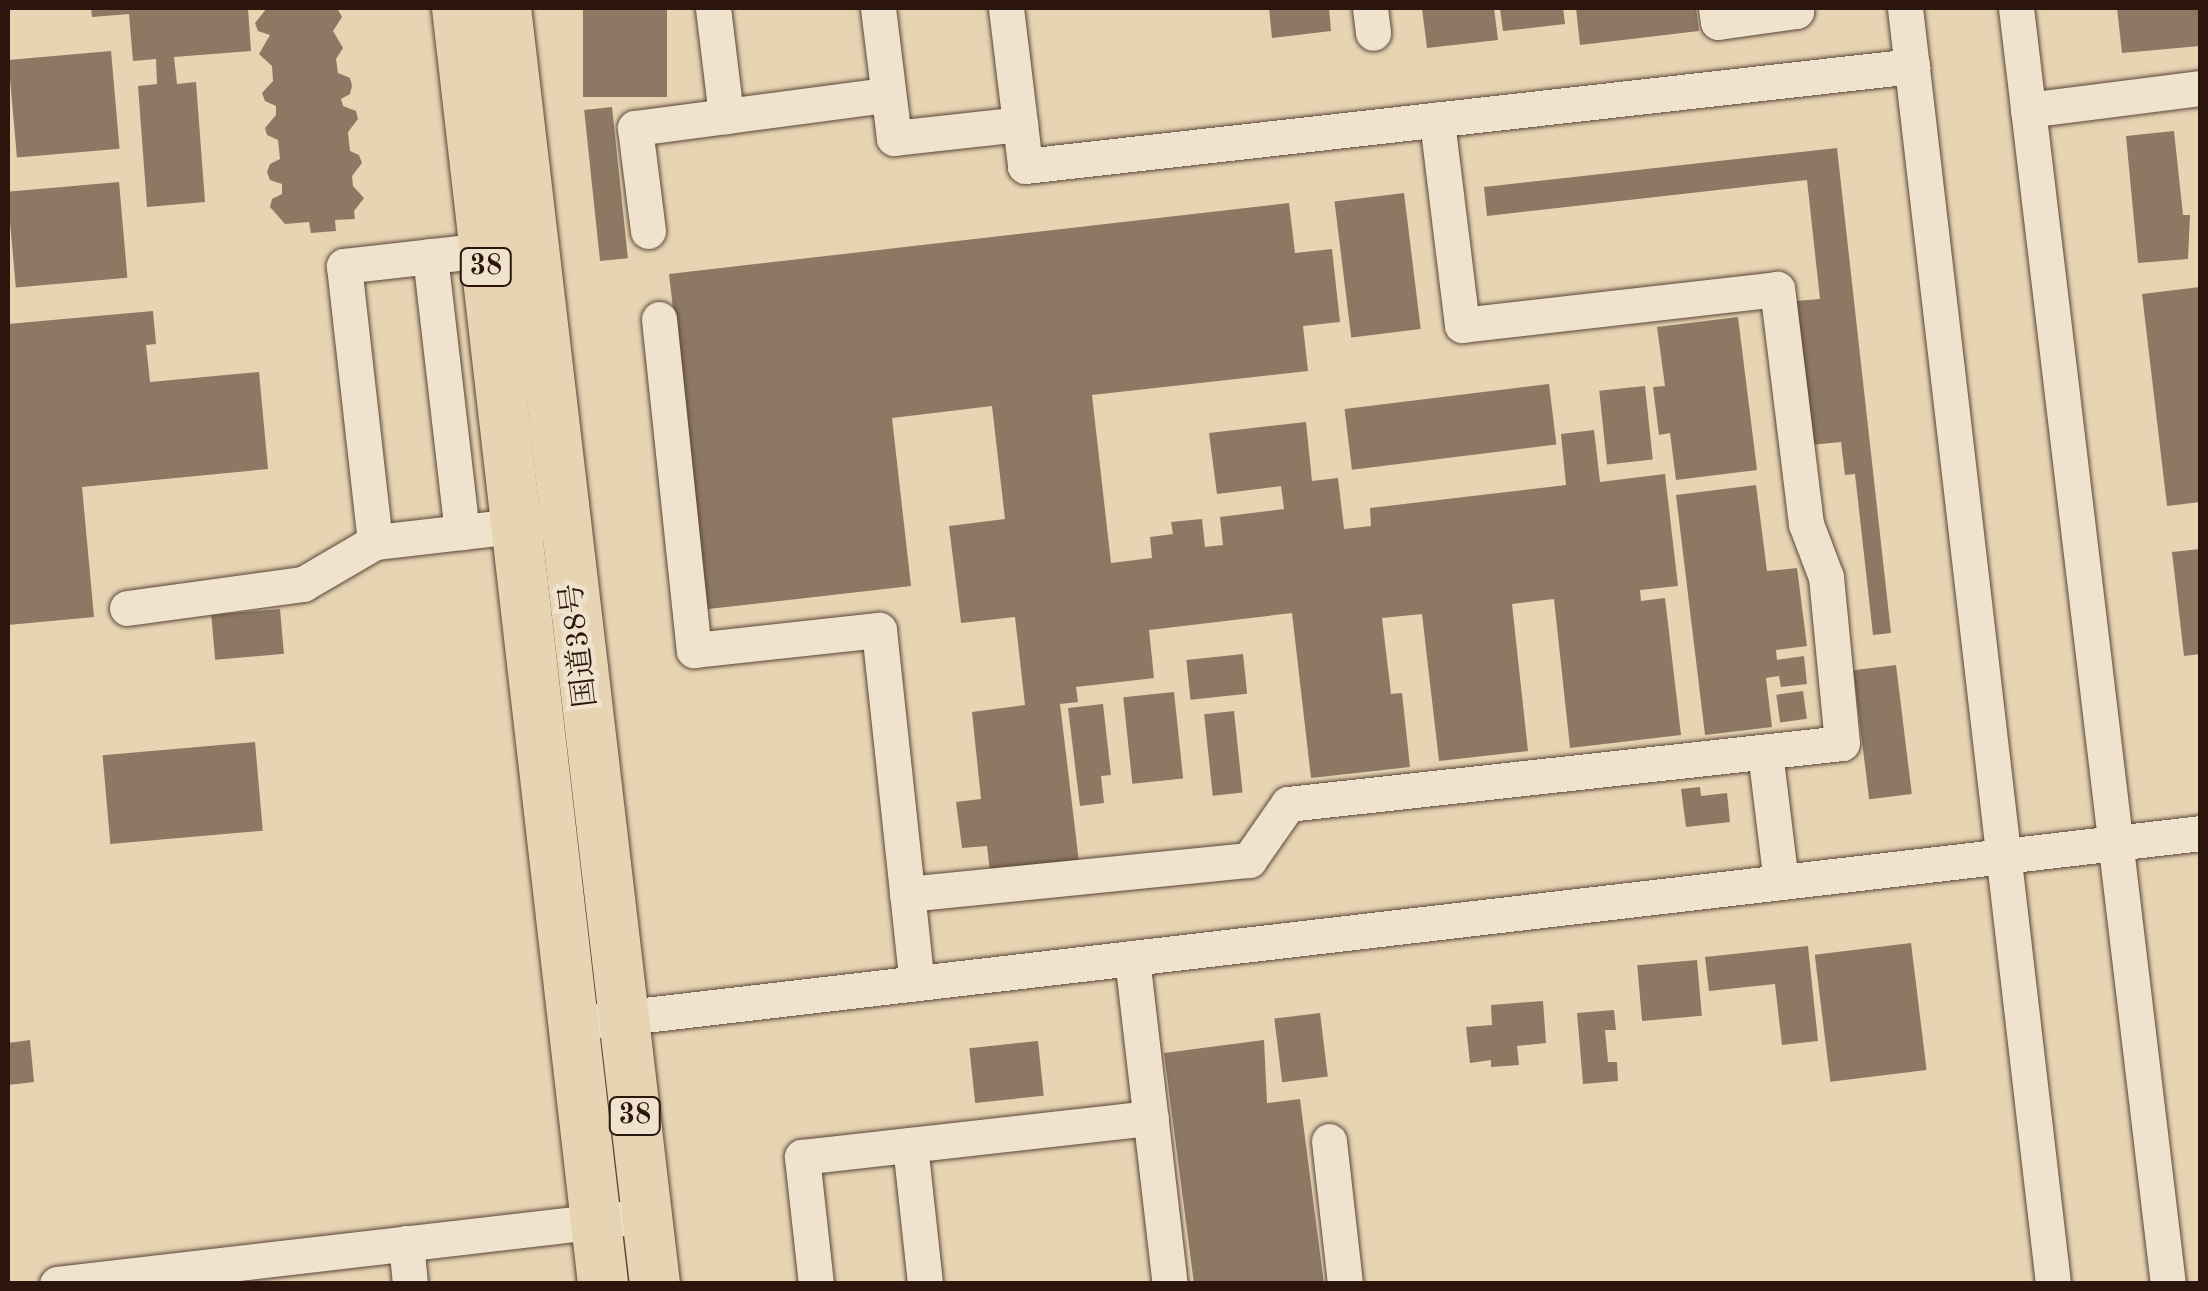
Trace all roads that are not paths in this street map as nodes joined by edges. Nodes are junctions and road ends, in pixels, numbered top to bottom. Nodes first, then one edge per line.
1 (457, 8) edge
2 (506, 8) edge
3 (713, 8) edge
4 (878, 8) edge
5 (1006, 8) edge
6 (1716, 8) edge
7 (1795, 8) edge
8 (1905, 8) edge
9 (2016, 8) edge
10 (1912, 66) junction
11 (2200, 88) edge
12 (886, 96) junction
13 (2028, 110) junction
14 (726, 116) junction
15 (1437, 120) junction
16 (1020, 124) junction
17 (648, 231) dead end
18 (484, 250) junction
19 (430, 256) junction
20 (658, 319) dead end
21 (566, 520) junction
22 (516, 526) junction
23 (462, 532) junction
24 (375, 542) junction
25 (127, 608) dead end
26 (1764, 752) junction
27 (2200, 833) edge
28 (2116, 843) junction
29 (2004, 856) junction
30 (1781, 882) junction
31 (907, 894) junction
32 (1132, 958) junction
33 (916, 983) junction
34 (624, 1017) junction
35 (573, 1024) junction
36 (1151, 1118) junction
37 (1329, 1141) dead end
38 (910, 1145) junction
39 (647, 1215) junction
40 (596, 1222) junction
41 (406, 1244) junction
42 (58, 1284) edge
43 (410, 1284) edge
44 (603, 1284) edge
45 (655, 1284) edge
46 (816, 1284) edge
47 (925, 1284) edge
48 (1170, 1284) edge
49 (1345, 1284) edge
50 (2053, 1284) edge
51 (2168, 1284) edge

1 - 18 highway, 国道38号 / 38
2 - 21 highway, 国道38号 / 38
3 - 14 street
4 - 12 street
5 - 16 street
6 - 7 street
8 - 10 street
9 - 13 street
10 - 15 street
10 - 29 street
11 - 13 street
12 - 14 street
12 - 16 street
13 - 28 street
14 - 17 street
15 - 16 street
15 - 26 street
18 - 19 street
18 - 22 highway, 国道38号 / 38
19 - 23 street
19 - 24 street
20 - 31 street
21 - 22 street
21 - 34 highway, 国道38号 / 38
22 - 23 street
22 - 35 highway, 国道38号 / 38
23 - 24 street
24 - 25 street
26 - 30 street
26 - 31 street
27 - 28 street
28 - 29 street
28 - 51 street
29 - 30 street
29 - 50 street
30 - 32 street
31 - 33 street
32 - 33 street
32 - 36 street
33 - 34 street
34 - 35 street
34 - 39 highway, 国道38号 / 38
35 - 40 highway, 国道38号 / 38
36 - 38 street
36 - 48 street
37 - 49 street
38 - 46 street
38 - 47 street
39 - 40 street
39 - 45 highway, 国道38号 / 38
40 - 41 street
40 - 44 highway, 国道38号 / 38
41 - 42 street
41 - 43 street

